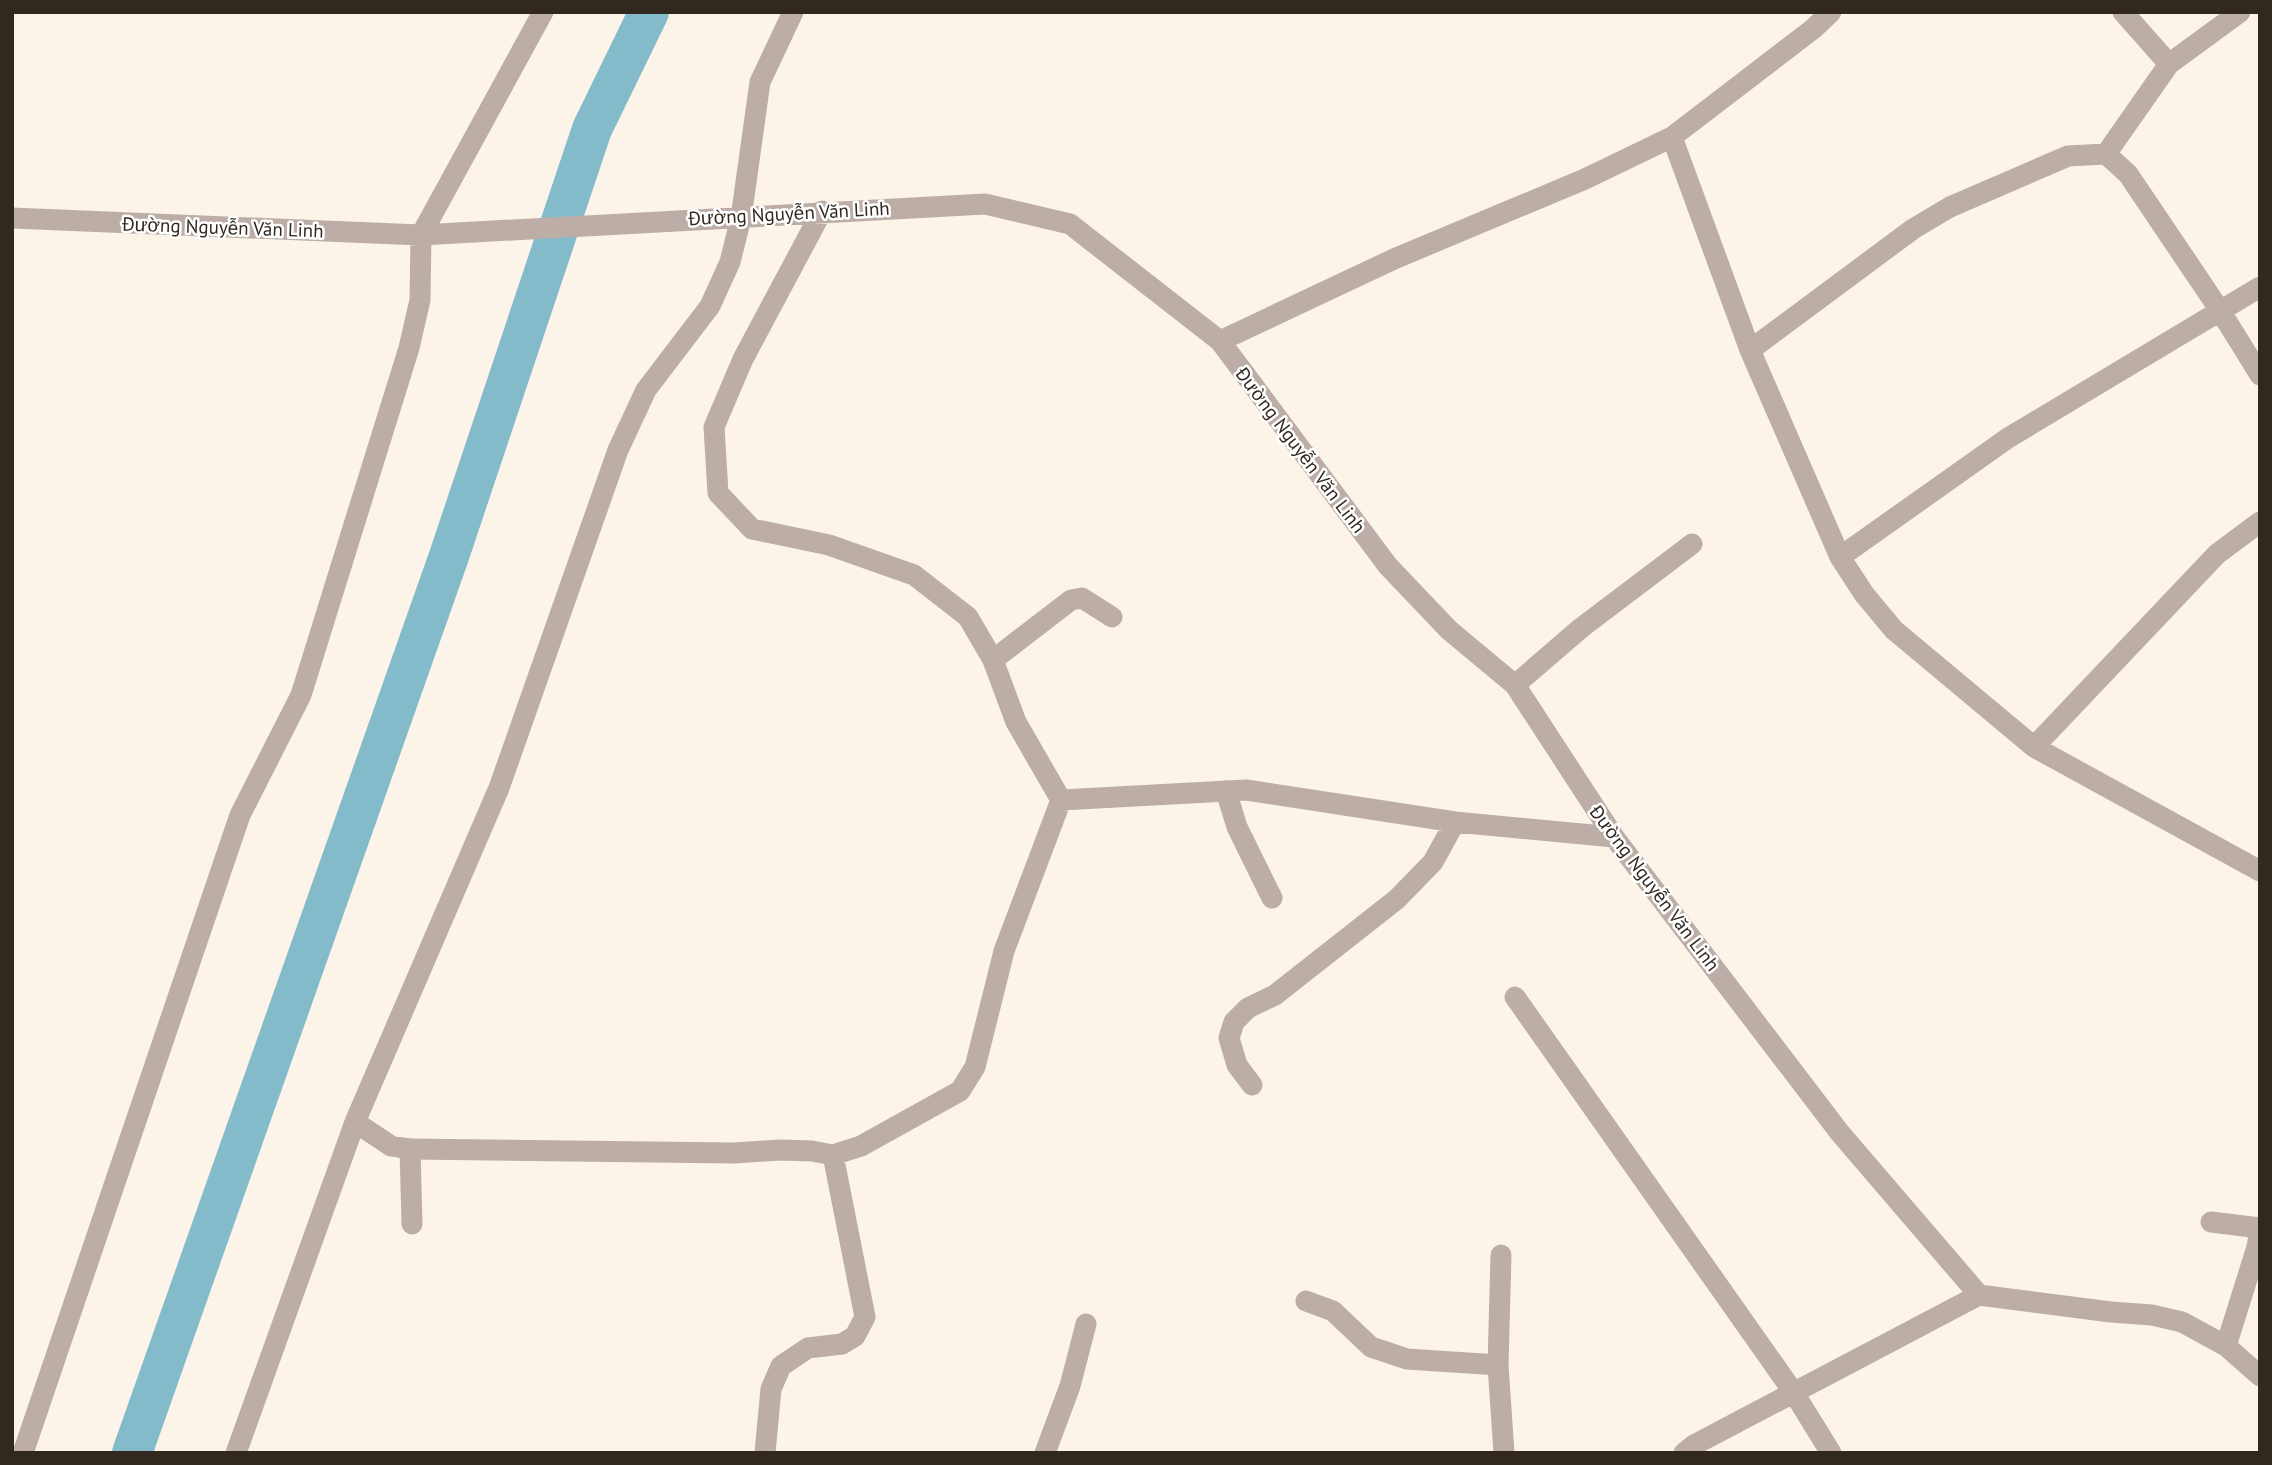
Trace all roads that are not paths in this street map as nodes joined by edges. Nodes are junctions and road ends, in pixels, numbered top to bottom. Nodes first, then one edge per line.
1 (543, 12) edge
2 (793, 12) edge
3 (1831, 12) edge
4 (2123, 12) edge
5 (2240, 12) edge
6 (2169, 64) junction
7 (1672, 137) junction
8 (2106, 154) junction
9 (822, 211) junction
10 (12, 218) edge
11 (741, 218) junction
12 (421, 235) junction
13 (2260, 287) edge
14 (2221, 312) junction
15 (1220, 341) junction
16 (1750, 350) junction
17 (2260, 375) edge
18 (2260, 522) edge
19 (1692, 544) dead end
20 (1840, 557) junction
21 (1112, 617) dead end
22 (993, 660) junction
23 (1515, 685) junction
24 (2034, 747) junction
25 (1226, 791) junction
26 (1061, 800) junction
27 (1455, 822) junction
28 (1614, 837) junction
29 (2260, 871) edge
30 (1272, 898) dead end
31 (1515, 997) dead end
32 (1252, 1085) dead end
33 (355, 1122) junction
34 (410, 1149) junction
35 (833, 1155) junction
36 (2211, 1222) dead end
37 (412, 1224) dead end
38 (2260, 1228) edge
39 (1501, 1255) dead end
40 (1979, 1295) junction
41 (1306, 1301) dead end
42 (1086, 1324) dead end
43 (2226, 1346) junction
44 (1498, 1365) junction
45 (2260, 1376) edge
46 (1794, 1393) junction
47 (23, 1453) edge
48 (236, 1453) edge
49 (765, 1453) edge
50 (1045, 1453) edge
51 (1504, 1453) edge
52 (1684, 1453) edge
53 (1832, 1453) edge

1 - 12 street
2 - 11 street
3 - 7 street
4 - 6 street
5 - 6 street
6 - 8 street
7 - 15 street
7 - 16 street
8 - 14 street
8 - 16 street
9 - 11 street, Đường Nguyễn Văn Linh
9 - 15 street, Đường Nguyễn Văn Linh
9 - 22 street
10 - 12 street, Đường Nguyễn Văn Linh
11 - 12 street, Đường Nguyễn Văn Linh
11 - 33 street
12 - 47 street
13 - 14 street
14 - 17 street
14 - 20 street
15 - 23 street, Đường Nguyễn Văn Linh
16 - 20 street
18 - 24 street
19 - 23 street
20 - 24 street
21 - 22 street
22 - 26 street
23 - 28 street, Đường Nguyễn Văn Linh
24 - 29 street
25 - 26 street
25 - 27 street
25 - 30 street
26 - 35 street
27 - 28 street
27 - 32 street
28 - 40 street, Đường Nguyễn Văn Linh
31 - 46 street
33 - 34 street
33 - 48 street
34 - 35 street
34 - 37 street
35 - 49 street
36 - 38 street
38 - 43 street
39 - 44 street
40 - 43 street
40 - 46 street
41 - 44 street
42 - 50 street
43 - 45 street
44 - 51 street
46 - 52 street
46 - 53 street

